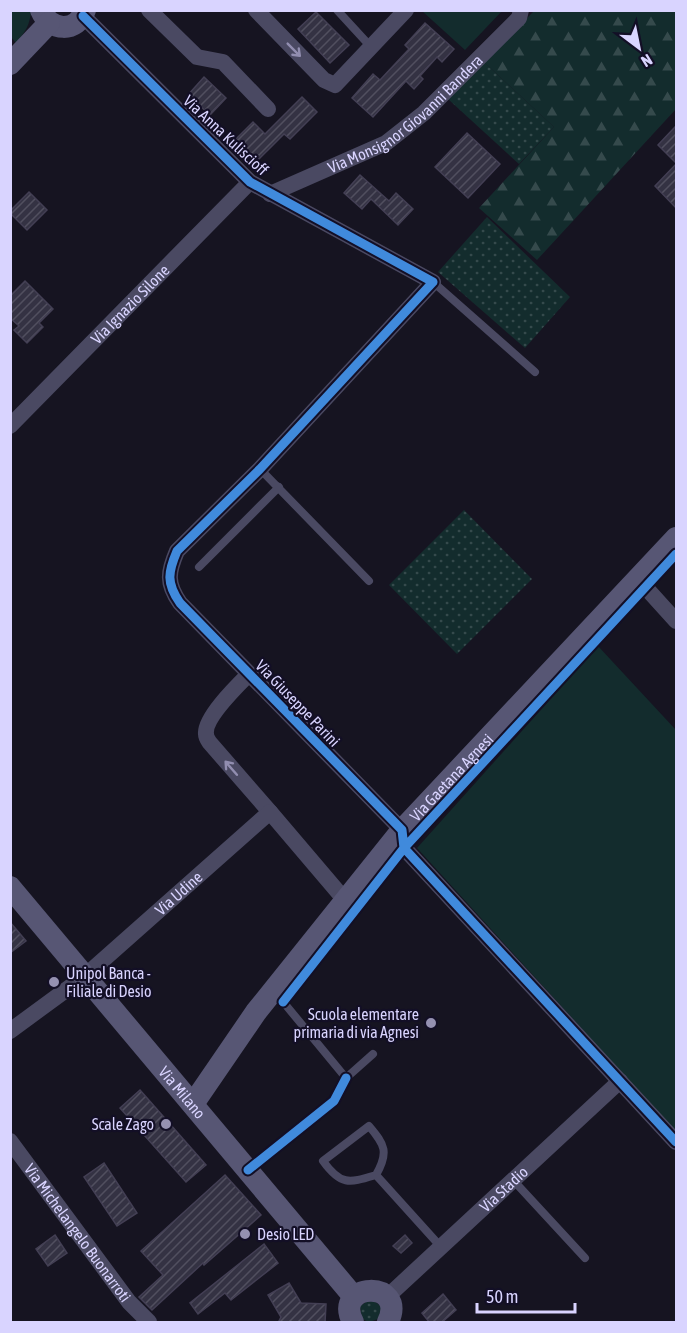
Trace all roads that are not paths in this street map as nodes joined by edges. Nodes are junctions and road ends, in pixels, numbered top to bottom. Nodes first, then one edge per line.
1 (149, 10) edge
2 (255, 10) edge
3 (337, 10) edge
4 (406, 10) edge
5 (521, 11) edge
6 (84, 13) edge
7 (45, 17) edge
8 (371, 47) junction
9 (10, 64) edge
10 (268, 109) dead end
11 (250, 182) junction
12 (270, 194) junction
13 (433, 282) junction
14 (536, 372) dead end
15 (10, 426) edge
16 (260, 469) junction
17 (279, 487) junction
18 (676, 538) edge
19 (199, 567) dead end
20 (638, 579) junction
21 (369, 581) dead end
22 (676, 621) edge
23 (249, 674) junction
24 (270, 812) junction
25 (402, 830) junction
26 (12, 891) edge
27 (344, 900) junction
28 (85, 976) junction
29 (273, 989) junction
30 (10, 1031) edge
31 (373, 1054) dead end
32 (620, 1081) junction
33 (193, 1104) junction
34 (10, 1141) edge
35 (676, 1142) edge
36 (376, 1175) junction
37 (513, 1180) junction
38 (441, 1247) junction
39 (585, 1258) dead end
40 (354, 1297) junction
41 (387, 1297) junction
42 (148, 1323) edge
43 (353, 1323) edge
44 (388, 1323) edge

1 - 10 street
2 -> 8 street
3 - 8 lane
4 - 8 street
5 - 12 street, Via Monsignor Giovanni Bandera
6 - 7 street
6 - 11 street, Via Anna Kuliscioff
7 - 9 street
11 - 12 street, Via Anna Kuliscioff
11 - 15 street, Via Ignazio Silone
12 - 13 street, Via Anna Kuliscioff
13 - 14 lane
13 - 16 street, Via Giuseppe Parini
16 - 17 lane
16 - 23 street, Via Giuseppe Parini
17 - 19 lane
17 - 21 lane
18 - 20 street, Via Gaetana Agnesi
20 - 22 street
20 - 25 street, Via Gaetana Agnesi
24 -> 23 street
23 - 25 street, Via Giuseppe Parini
24 - 27 street
24 - 28 street, Via Udine
25 - 27 street, Via Gaetana Agnesi
25 - 32 street, Via Giuseppe Parini
26 - 28 street, Via Milano
27 - 29 street, Via Gaetana Agnesi
28 - 30 street, Via Udine
28 - 33 street, Via Milano
29 - 31 lane
29 - 33 street, Via Gaetana Agnesi
32 - 35 street, Via Giuseppe Parini
32 - 37 street, Via Stadio
33 - 40 street, Via Milano
34 - 42 street, Via Michelangelo Buonarroti
36 - 36 lane
36 - 38 lane
37 - 38 street, Via Stadio
37 - 39 lane
38 - 41 street, Via Stadio
40 - 41 street
40 - 43 street
41 - 44 street

